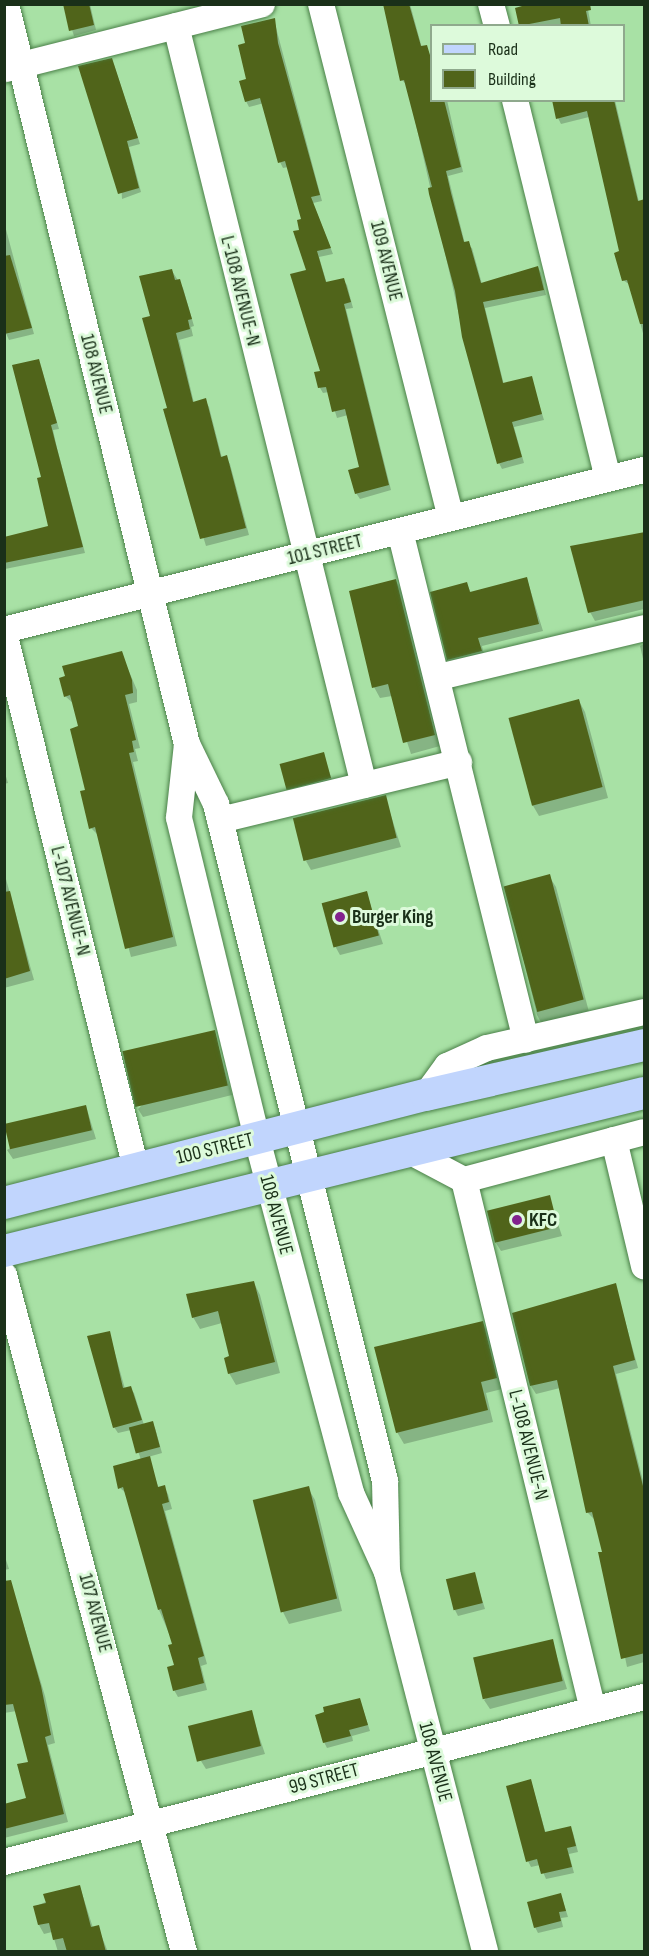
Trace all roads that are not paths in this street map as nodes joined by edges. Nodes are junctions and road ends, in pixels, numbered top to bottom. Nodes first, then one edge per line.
1 (6, 4) edge
2 (262, 4) edge
3 (321, 4) edge
4 (491, 4) edge
5 (496, 24) edge
6 (176, 26) junction
7 (13, 67) edge
8 (515, 102) edge
9 (645, 470) edge
10 (608, 478) junction
11 (451, 518) junction
12 (400, 531) junction
13 (305, 555) junction
14 (150, 594) junction
15 (645, 628) edge
16 (4, 631) edge
17 (439, 677) junction
18 (187, 744) junction
19 (459, 762) junction
20 (364, 785) junction
21 (220, 820) junction
22 (645, 1012) edge
23 (526, 1040) junction
24 (645, 1045) edge
25 (645, 1093) edge
26 (426, 1095) junction
27 (296, 1128) junction
28 (645, 1132) edge
29 (257, 1139) junction
30 (614, 1140) junction
31 (409, 1151) junction
32 (136, 1169) junction
33 (308, 1176) junction
34 (464, 1180) junction
35 (269, 1187) junction
36 (4, 1203) edge
37 (4, 1251) edge
38 (645, 1266) edge
39 (4, 1275) edge
40 (387, 1572) junction
41 (645, 1697) edge
42 (593, 1710) junction
43 (432, 1751) junction
44 (152, 1824) junction
45 (4, 1862) edge
46 (184, 1952) edge
47 (485, 1952) edge

1 - 7 street, 108 AVENUE
2 - 6 street
3 - 11 street, 109 AVENUE
4 - 5 street
6 - 7 street
6 - 13 street, L-108 AVENUE-N
7 - 14 street, 108 AVENUE
8 - 10 street
9 - 10 street, 101 STREET
10 - 11 street, 101 STREET
11 - 12 street, 101 STREET
12 - 13 street, 101 STREET
12 - 17 street
13 - 14 street, 101 STREET
13 - 20 street, L-108 AVENUE-N
14 - 16 street, 101 STREET
14 - 18 street, 108 AVENUE
15 - 17 street
16 - 32 street, L-107 AVENUE-N
17 - 19 street
18 - 21 street, 108 AVENUE
18 - 29 street, 108 AVENUE
19 - 20 street
19 - 23 street
20 - 21 street
21 - 27 street, 108 AVENUE
22 - 23 street
23 - 26 street
24 - 26 main road, 100 STREET
25 - 31 main road
26 - 27 main road, 100 STREET
27 - 29 main road, 100 STREET
27 - 33 street, 108 AVENUE
28 - 30 street
29 - 32 main road, 100 STREET
29 - 35 street, 108 AVENUE
30 - 34 street
30 - 38 street
31 - 33 main road
31 - 34 street
32 - 36 main road, 100 STREET
33 - 35 main road
33 - 40 street, 108 AVENUE
34 - 42 street, L-108 AVENUE-N
35 - 37 main road
35 - 40 street, 108 AVENUE
39 - 44 street, 107 AVENUE
40 - 43 street, 108 AVENUE
41 - 42 street, 99 STREET
42 - 43 street, 99 STREET
43 - 44 street, 99 STREET
43 - 47 street, 108 AVENUE
44 - 45 street, 99 STREET
44 - 46 street, 107 AVENUE

